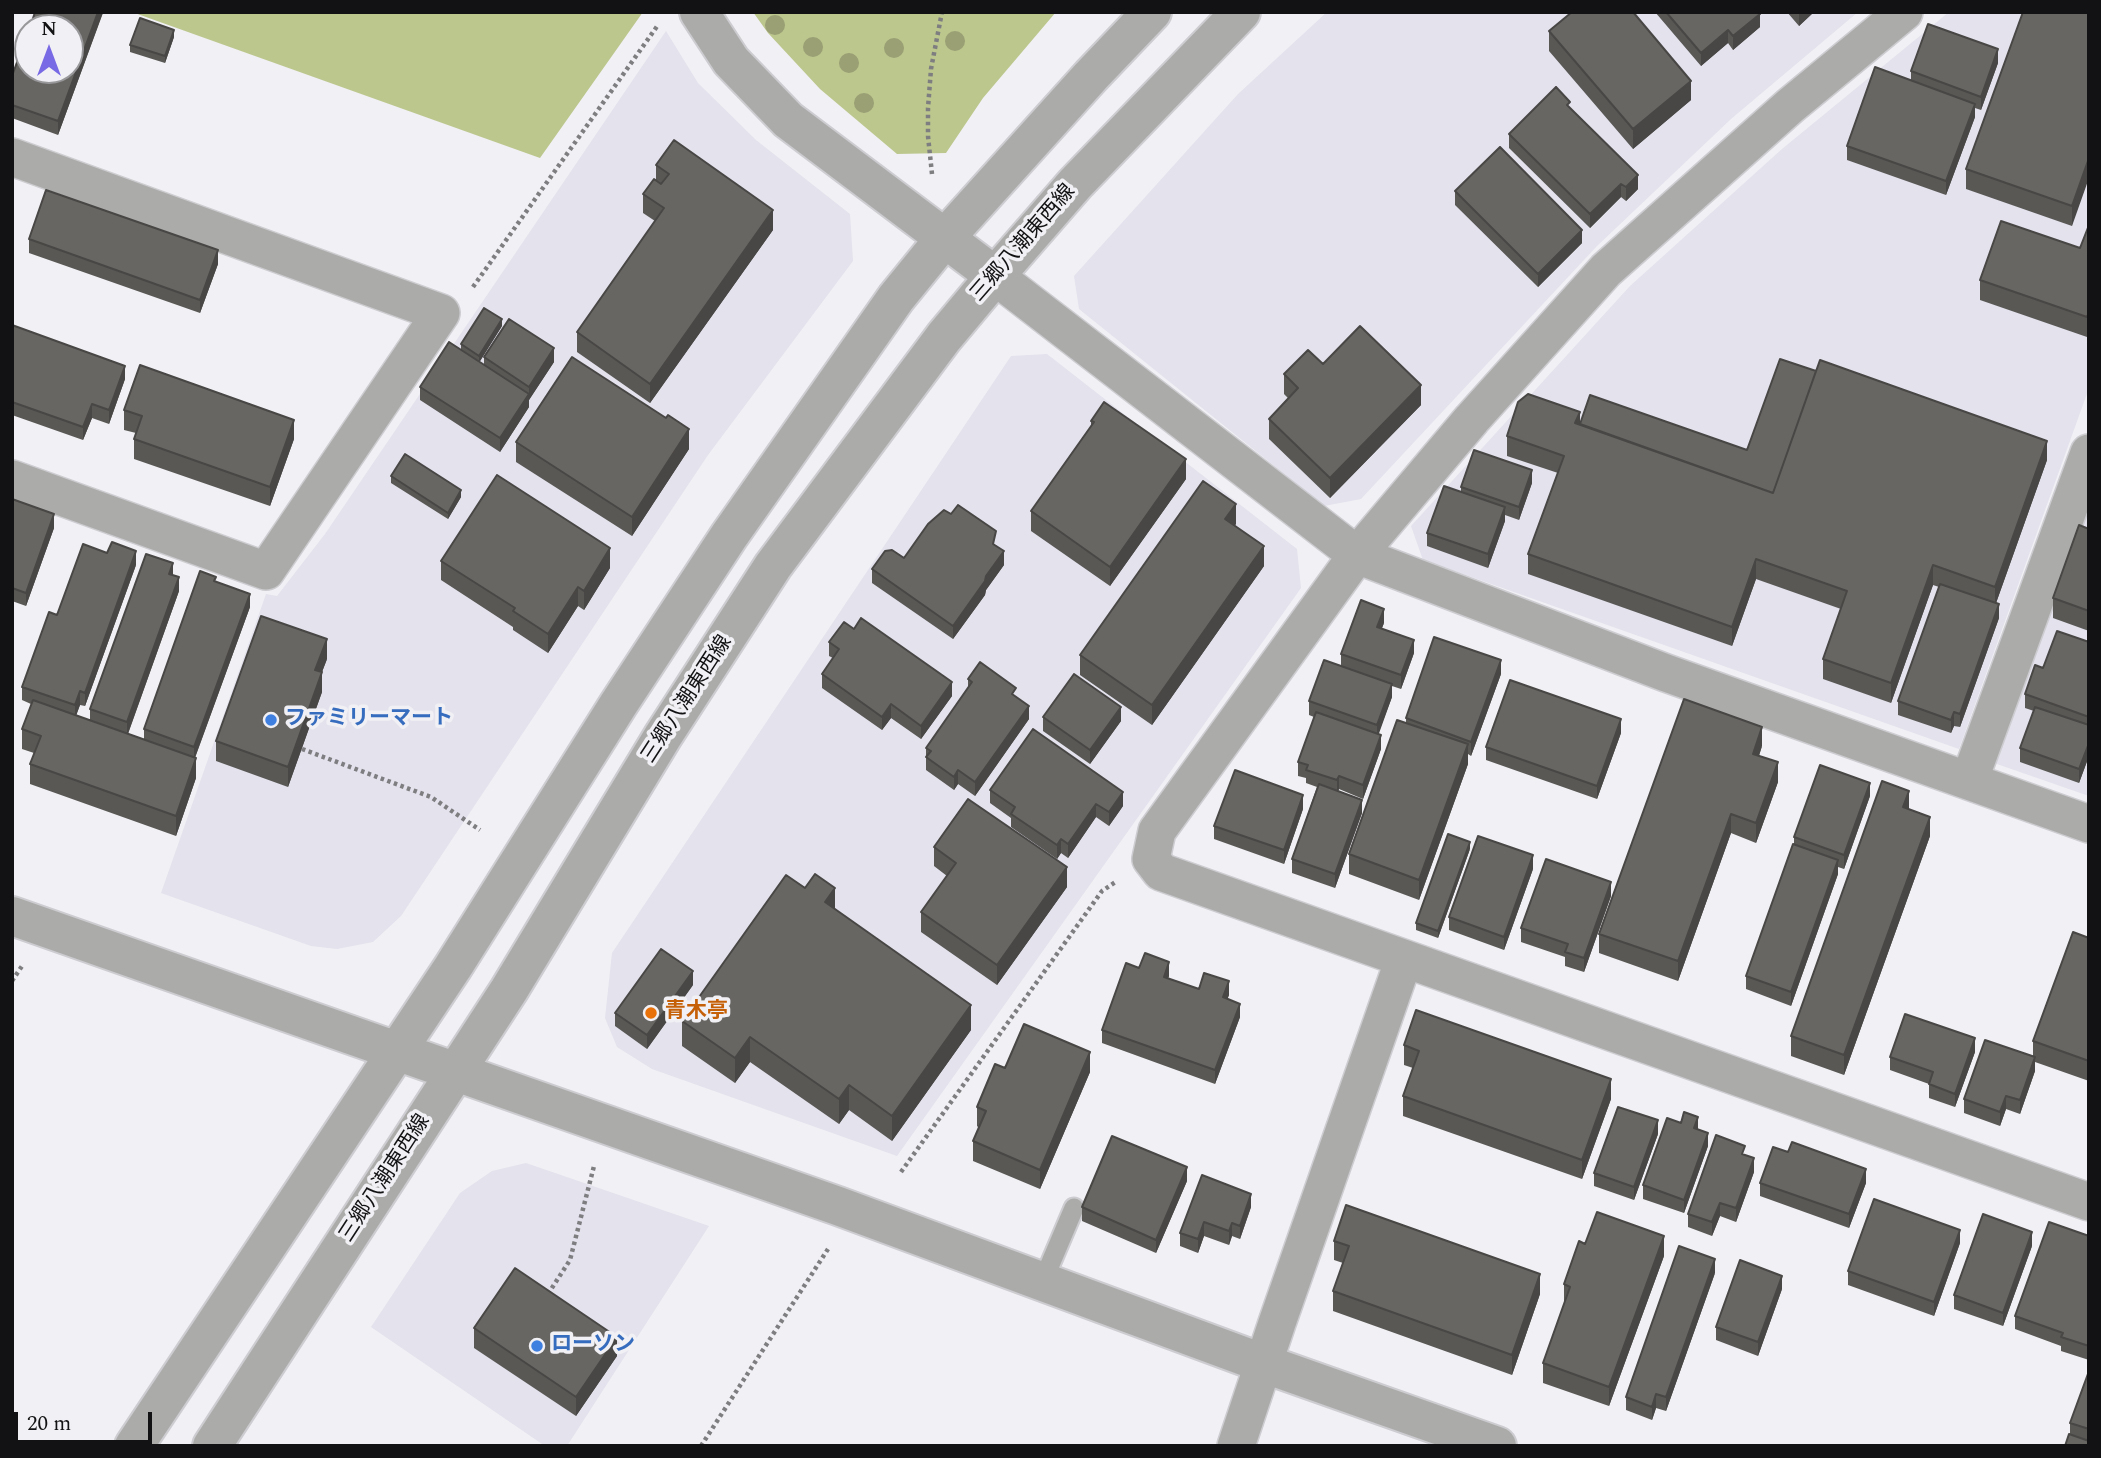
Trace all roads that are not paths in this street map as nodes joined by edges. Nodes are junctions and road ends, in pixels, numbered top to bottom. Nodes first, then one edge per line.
1 (699, 12) edge
2 (1152, 12) edge
3 (1241, 12) edge
4 (1904, 12) edge
5 (14, 163) edge
6 (944, 239) junction
7 (995, 276) junction
8 (2089, 453) edge
9 (12, 479) edge
10 (1357, 555) junction
11 (1969, 781) junction
12 (2089, 824) edge
13 (12, 916) edge
14 (1404, 959) junction
15 (396, 1050) junction
16 (456, 1071) junction
17 (2089, 1202) edge
18 (1073, 1208) dead end
19 (1043, 1281) junction
20 (1265, 1364) junction
21 (134, 1446) edge
22 (212, 1446) edge
23 (1236, 1446) edge
24 (1497, 1446) edge

1 - 6 street
2 - 6 street
3 - 7 street, 三郷八潮東西線
4 - 10 street
5 - 9 street
6 - 7 street
6 - 15 street
7 - 10 street
7 - 16 street, 三郷八潮東西線
8 - 11 street
10 - 11 street
10 - 14 street
11 - 12 street
13 - 15 street
14 - 17 street
14 - 20 street
15 - 16 street
15 - 21 street
16 - 19 street
16 - 22 street, 三郷八潮東西線
18 - 19 lane
19 - 20 street
20 - 23 street
20 - 24 street

